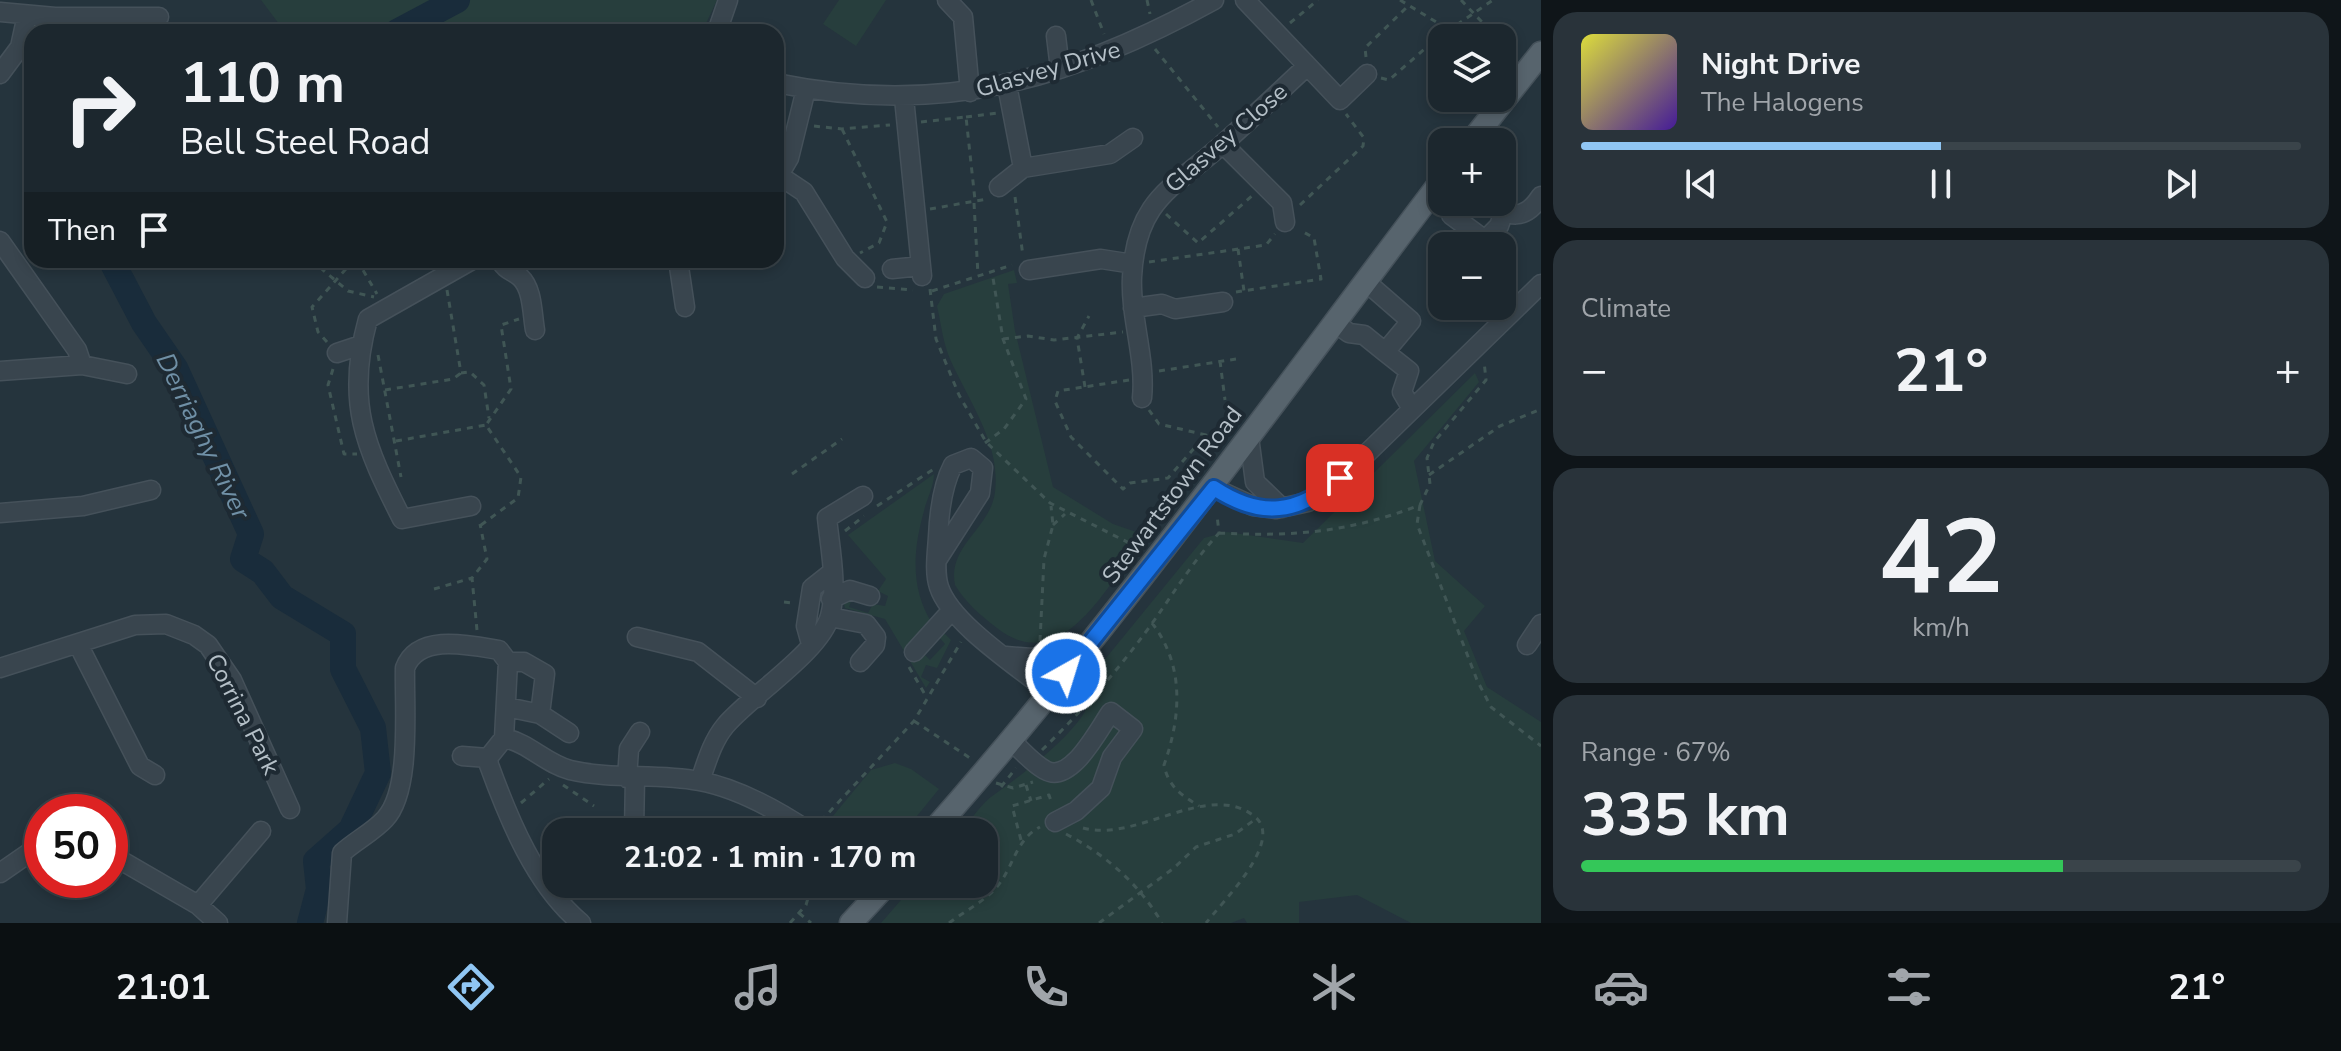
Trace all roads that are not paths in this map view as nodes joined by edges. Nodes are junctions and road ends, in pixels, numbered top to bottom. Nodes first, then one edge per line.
1 (728, 0) edge
2 (947, 0) edge
3 (1214, 0) edge
4 (1245, 0) edge
5 (0, 12) edge
6 (27, 15) junction
7 (159, 17) dead end
8 (25, 24) edge
9 (720, 24) edge
10 (24, 29) edge
11 (1056, 36) dead end
12 (1541, 53) edge
13 (1306, 67) junction
14 (1060, 69) junction
15 (0, 74) edge
16 (1367, 74) road end
17 (784, 85) edge
18 (1007, 85) junction
19 (806, 89) junction
20 (970, 92) junction
21 (904, 98) junction
22 (1482, 128) edge
23 (1133, 138) dead end
24 (1226, 141) junction
25 (784, 162) edge
26 (784, 181) edge
27 (1541, 196) edge
28 (1428, 198) edge
29 (1516, 215) edge
30 (1452, 216) edge
31 (1502, 216) edge
32 (1284, 217) road end
33 (0, 241) edge
34 (1133, 262) junction
35 (457, 268) edge
36 (505, 268) edge
37 (679, 268) edge
38 (892, 269) dead end
39 (1029, 270) dead end
40 (1365, 281) junction
41 (872, 283) road end
42 (1541, 284) edge
43 (1223, 302) road end
44 (685, 307) dead end
45 (1133, 308) junction
46 (534, 322) road end
47 (1342, 328) junction
48 (361, 345) junction
49 (1385, 352) junction
50 (337, 353) road end
51 (82, 365) junction
52 (0, 371) edge
53 (127, 374) dead end
54 (1142, 398) road end
55 (1412, 409) junction
56 (1249, 437) junction
57 (1214, 488) junction
58 (151, 490) dead end
59 (863, 496) dead end
60 (471, 506) road end
61 (0, 513) edge
62 (1280, 515) junction
63 (937, 560) junction
64 (831, 573) junction
65 (870, 596) dead end
66 (831, 608) junction
67 (952, 610) junction
68 (1541, 624) edge
69 (637, 637) dead end
70 (78, 644) junction
71 (811, 644) junction
72 (1527, 645) dead end
73 (1088, 646) junction
74 (914, 652) dead end
75 (1006, 656) junction
76 (508, 662) junction
77 (860, 662) dead end
78 (0, 668) edge
79 (1050, 693) junction
80 (757, 698) junction
81 (507, 707) junction
82 (540, 714) junction
83 (569, 733) dead end
84 (504, 738) junction
85 (642, 739) dead end
86 (1011, 741) junction
87 (462, 756) dead end
88 (488, 758) junction
89 (155, 775) dead end
90 (631, 778) junction
91 (700, 781) junction
92 (290, 809) dead end
93 (633, 818) edge
94 (797, 818) edge
95 (944, 818) edge
96 (1055, 822) road end
97 (261, 831) dead end
98 (24, 856) edge
99 (128, 864) edge
100 (0, 873) edge
101 (869, 898) edge
102 (198, 905) junction
103 (218, 923) edge
104 (337, 923) edge
105 (581, 923) edge
106 (851, 923) edge

1 - 9 street
2 - 20 street
3 - 14 street, Glasvey Drive
4 - 13 street, Glasvey Close
5 - 6 street
6 - 7 street
6 - 8 street
10 - 15 street
11 - 14 street
12 - 22 main road
13 - 16 street, Glasvey Close
13 - 24 street, Glasvey Close
14 - 18 street, Glasvey Drive
17 - 19 street, Glasvey Drive
18 - 20 street, Glasvey Drive
18 - 23 street
19 - 21 street, Glasvey Drive
19 - 25 street
20 - 21 street, Glasvey Drive
21 - 38 street
24 - 32 street
24 - 34 street, Glasvey Close
26 - 41 street
27 - 29 street
28 - 40 main road, Stewartstown Road
30 - 31 street
33 - 51 street
34 - 39 street
34 - 45 street, Glasvey Close
35 - 48 street
36 - 46 street
37 - 44 street
40 - 47 main road, Stewartstown Road
40 - 49 street
42 - 55 street
43 - 45 street
45 - 54 street, Glasvey Close
47 - 49 street
47 - 56 main road, Stewartstown Road
48 - 50 street
48 - 60 street
49 - 55 street
51 - 52 street
51 - 53 street
55 - 62 street
56 - 57 main road, Stewartstown Road
56 - 62 street
57 - 62 street
57 - 73 main road, Stewartstown Road
58 - 61 street
59 - 64 street
63 - 63 street
63 - 67 street
64 - 66 street
64 - 71 street
65 - 66 street
66 - 71 street
66 - 77 street
67 - 74 street
67 - 75 street
68 - 72 street
69 - 80 street
70 - 78 street, Corrina Park
70 - 89 street
70 - 92 street, Corrina Park
71 - 80 street
73 - 75 street
73 - 79 main road, Stewartstown Road
75 - 79 street
76 - 81 street
76 - 82 street
76 - 104 street
79 - 86 main road, Stewartstown Road
80 - 91 street
81 - 82 street
81 - 84 street
82 - 83 street
84 - 88 street
84 - 90 street
85 - 90 street
86 - 95 main road, Stewartstown Road
86 - 96 street
87 - 88 street
88 - 105 street
90 - 91 street
90 - 93 street
91 - 94 street
97 - 102 street
98 - 100 street
99 - 102 street
101 - 106 main road
102 - 103 street

